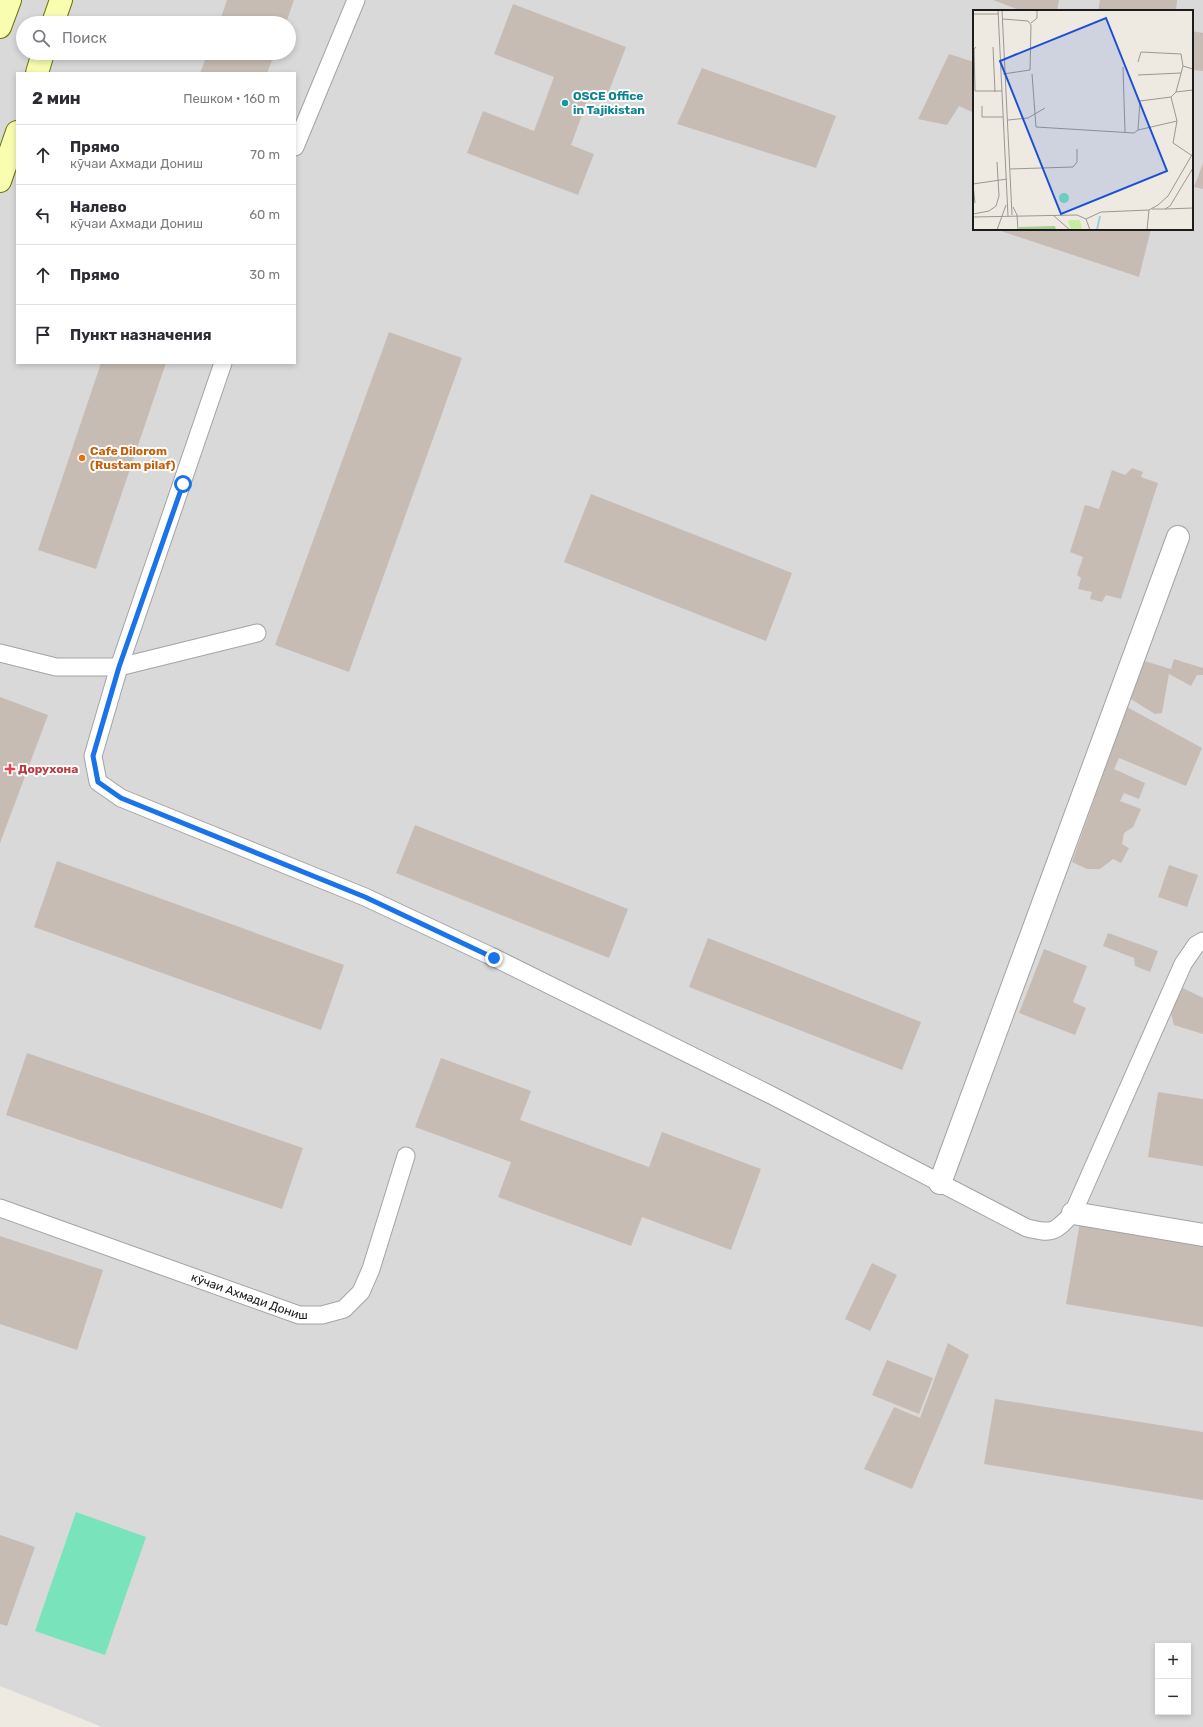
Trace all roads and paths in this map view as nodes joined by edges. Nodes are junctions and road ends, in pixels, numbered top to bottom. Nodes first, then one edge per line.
1 (10, 0) edge
2 (61, 0) edge
3 (356, 0) edge
4 (56, 16) edge
5 (0, 27) edge
6 (42, 60) edge
7 (37, 72) edge
8 (12, 141) edge
9 (296, 145) edge
10 (0, 181) edge
11 (223, 364) edge
12 (1178, 537) dead end
13 (257, 633) dead end
14 (0, 653) edge
15 (119, 667) junction
16 (1203, 941) edge
17 (406, 1156) dead end
18 (940, 1183) junction
19 (0, 1208) edge
20 (1073, 1213) junction
21 (1203, 1235) edge

1 - 5 street
2 - 4 street
3 - 9 lane
6 - 7 street
8 - 10 street
11 - 15 lane
12 - 18 street
13 - 15 lane
14 - 15 lane
15 - 18 lane
16 - 20 lane
17 - 19 lane, кӯчаи Ахмади Дониш
18 - 20 lane
20 - 21 street

